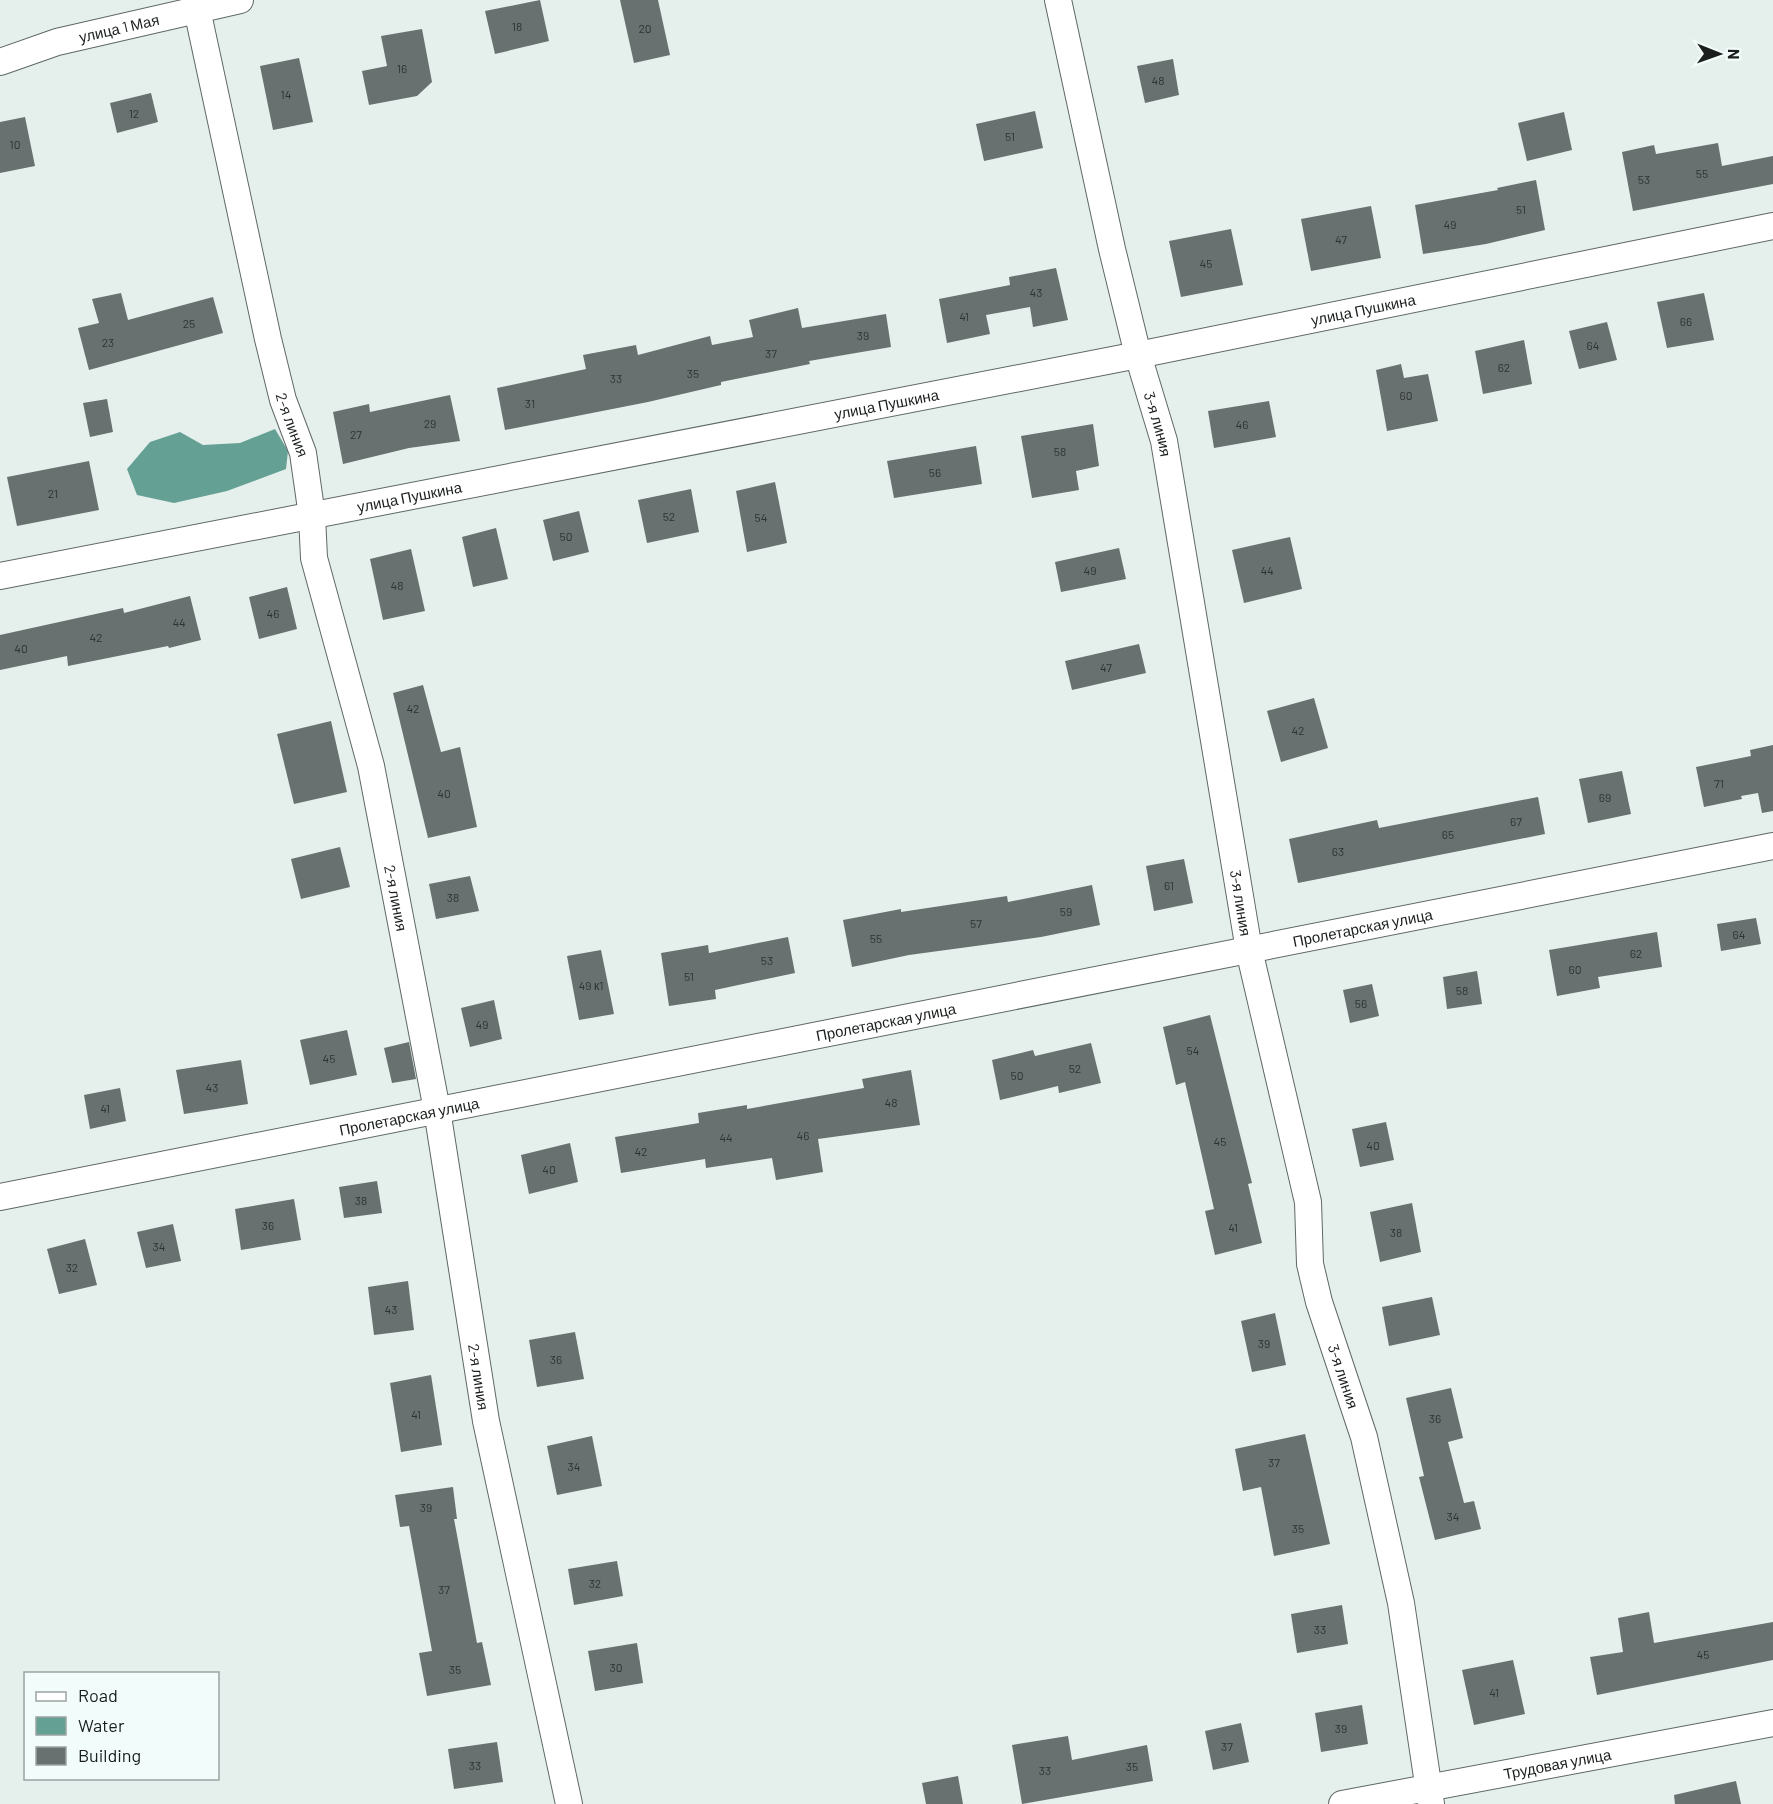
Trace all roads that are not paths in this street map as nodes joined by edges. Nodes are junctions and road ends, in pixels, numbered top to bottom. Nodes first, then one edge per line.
1 (240, 0) edge
2 (1058, 0) edge
3 (196, 5) edge
4 (0, 62) edge
5 (1773, 226) edge
6 (1138, 356) junction
7 (312, 516) junction
8 (0, 576) edge
9 (1773, 846) edge
10 (1250, 950) junction
11 (437, 1110) junction
12 (0, 1197) edge
13 (1773, 1723) edge
14 (1429, 1795) edge
15 (569, 1804) edge
16 (1342, 1804) edge

1 - 3 street, улица 1 Мая
2 - 6 street, 3-я линия
3 - 4 street, улица 1 Мая
3 - 7 street, 2-я линия
5 - 6 street, улица Пушкина
6 - 7 street, улица Пушкина
6 - 10 street, 3-я линия
7 - 8 street, улица Пушкина
7 - 11 street, 2-я линия
9 - 10 street, Пролетарская улица
10 - 11 street, Пролетарская улица
10 - 14 street, 3-я линия
11 - 12 street, Пролетарская улица
11 - 15 street, 2-я линия
13 - 14 street, Трудовая улица
14 - 16 street, Трудовая улица

